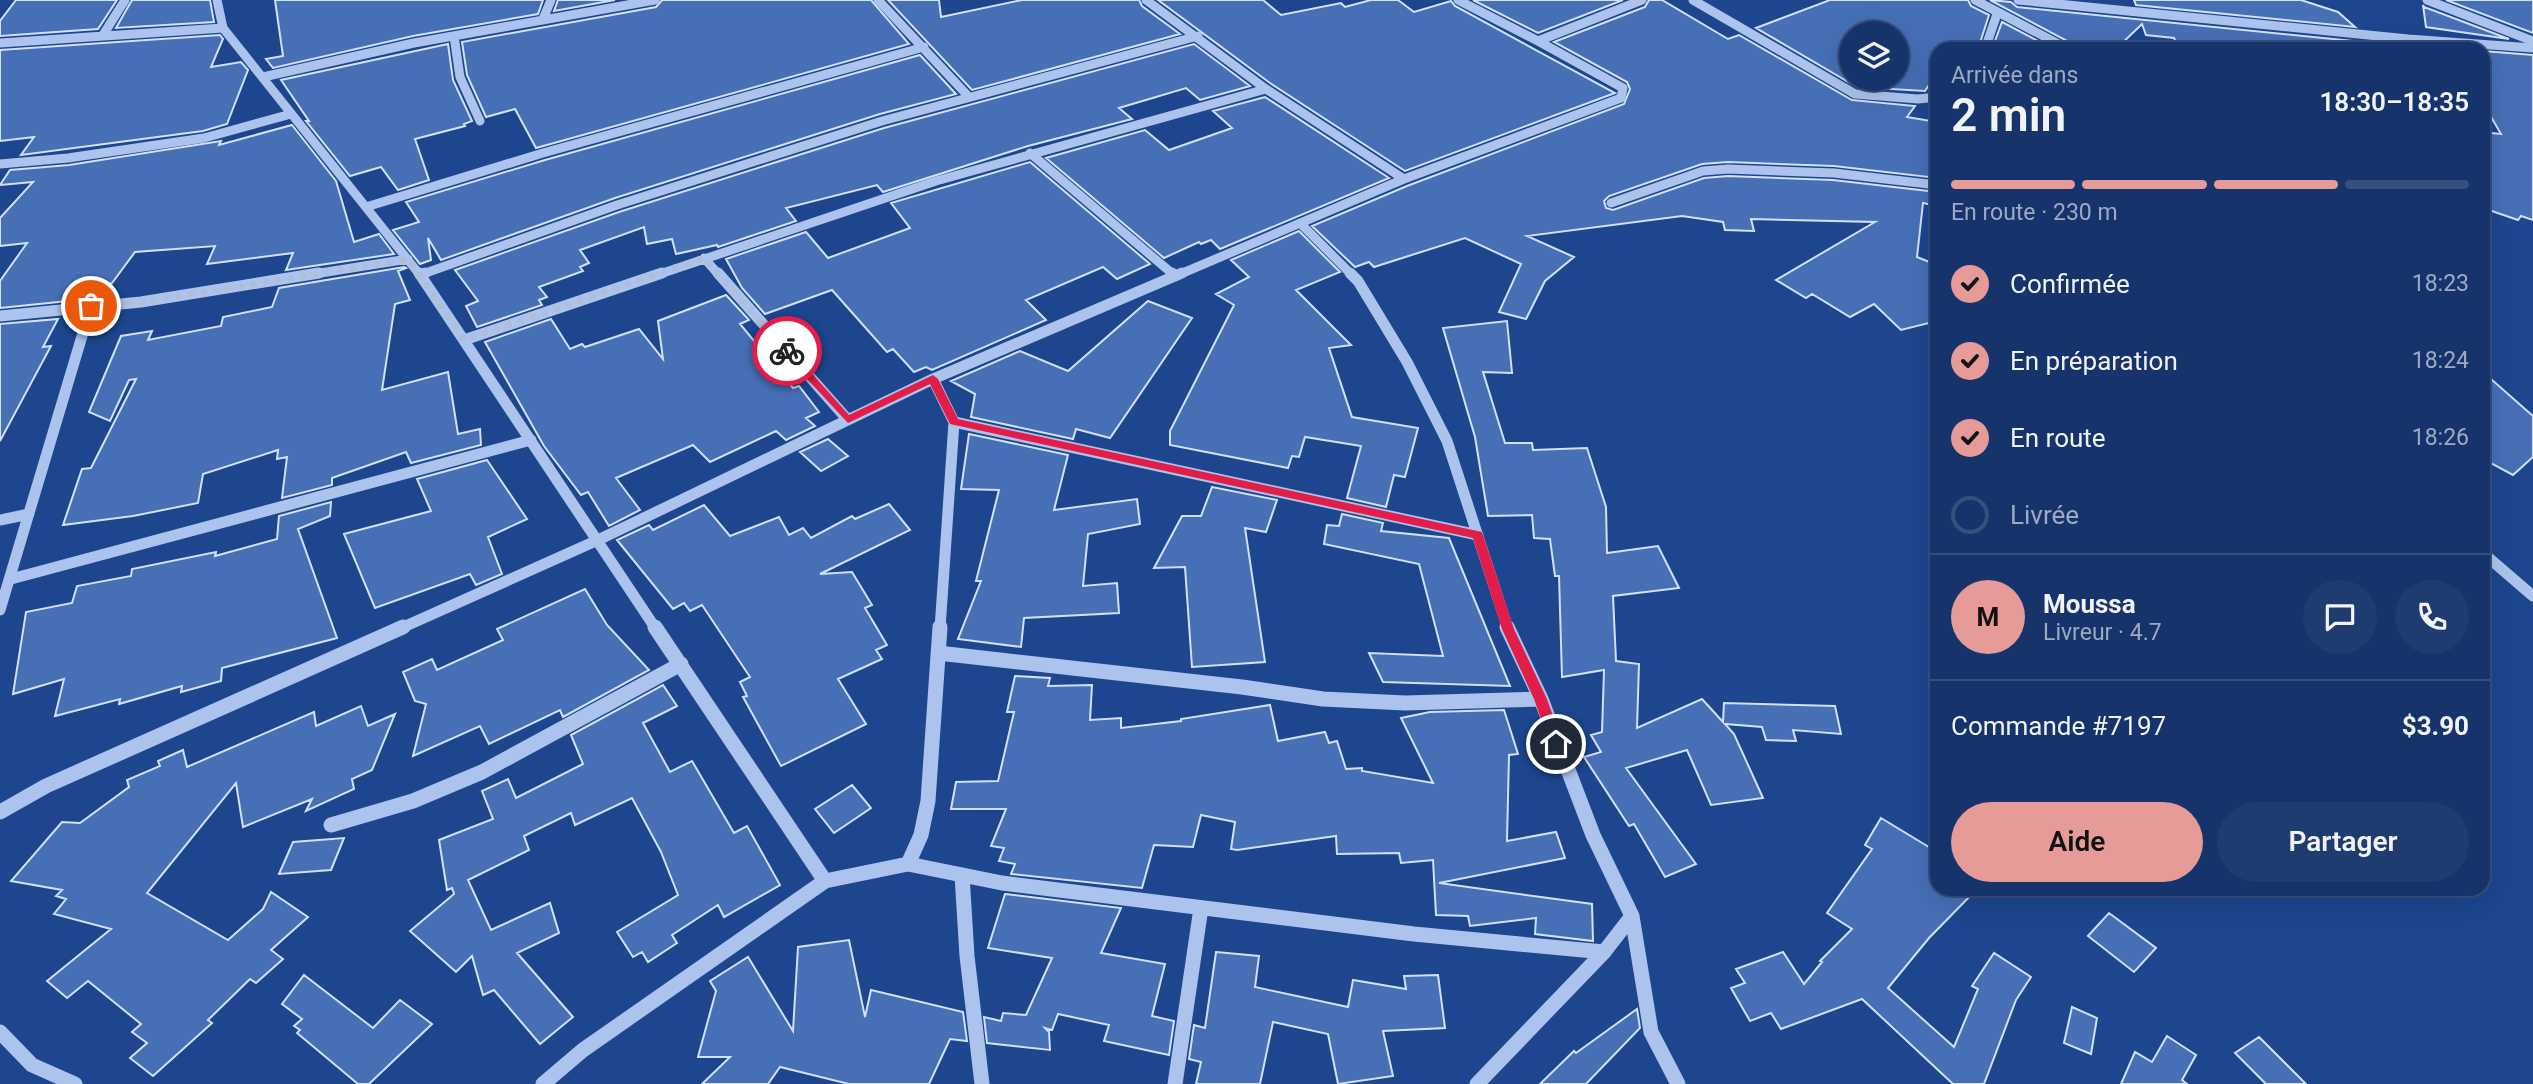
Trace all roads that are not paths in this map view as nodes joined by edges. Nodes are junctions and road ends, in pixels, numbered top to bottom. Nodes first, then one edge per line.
1 (125, 0) edge
2 (217, 0) edge
3 (551, 0) edge
4 (655, 0) edge
5 (878, 0) edge
6 (1146, 0) edge
7 (1458, 0) edge
8 (1642, 0) edge
9 (1693, 0) edge
10 (1975, 0) edge
11 (2018, 0) edge
12 (2427, 0) edge
13 (1997, 14) junction
14 (543, 19) junction
15 (223, 28) junction
16 (103, 35) junction
17 (454, 36) junction
18 (1198, 36) junction
19 (1538, 41) junction
20 (2533, 41) edge
21 (1987, 42) edge
22 (2054, 42) edge
23 (2440, 42) edge
24 (0, 43) edge
25 (2490, 45) edge
26 (924, 47) junction
27 (2533, 48) edge
28 (263, 77) junction
29 (1266, 89) junction
30 (969, 97) junction
31 (1930, 98) edge
32 (291, 114) junction
33 (480, 121) dead end
34 (1031, 153) junction
35 (0, 164) edge
36 (1404, 179) junction
37 (1930, 184) edge
38 (1611, 203) dead end
39 (366, 207) junction
40 (1300, 223) junction
41 (704, 258) junction
42 (408, 259) junction
43 (420, 275) junction
44 (1175, 276) junction
45 (91, 306) junction
46 (0, 316) edge
47 (464, 340) junction
48 (933, 379) junction
49 (848, 420) junction
50 (954, 422) junction
51 (531, 440) junction
52 (29, 514) junction
53 (0, 520) edge
54 (1478, 535) junction
55 (598, 540) junction
56 (2490, 559) edge
57 (11, 579) junction
58 (2533, 596) edge
59 (0, 610) edge
60 (938, 653) junction
61 (681, 664) junction
62 (1541, 699) junction
63 (0, 812) edge
64 (331, 825) dead end
65 (908, 864) junction
66 (962, 875) junction
67 (825, 881) junction
68 (1201, 908) junction
69 (1632, 916) junction
70 (1604, 952) junction
71 (0, 1032) edge
72 (75, 1084) edge
73 (543, 1084) edge
74 (982, 1084) edge
75 (1175, 1084) edge
76 (1477, 1084) edge
77 (1678, 1084) edge

1 - 16 street
2 - 15 street
3 - 14 street
4 - 14 street
5 - 26 street
6 - 18 street
7 - 19 street
8 - 19 street
9 - 31 street
10 - 13 street
11 - 23 street
12 - 20 street
13 - 21 street
13 - 22 street
14 - 17 street
15 - 16 street
15 - 28 street
16 - 24 street
17 - 28 street
17 - 33 street
18 - 29 street
18 - 30 street
19 - 36 street
25 - 27 street
26 - 30 street
26 - 39 street
28 - 32 street
29 - 34 street
29 - 36 street
30 - 43 street
32 - 35 street
32 - 39 street
34 - 41 street
34 - 44 street
36 - 40 street
37 - 38 street
39 - 42 street
40 - 44 street
40 - 54 street
41 - 47 street
41 - 49 street
42 - 43 street
42 - 45 street
43 - 47 street
44 - 48 street
45 - 46 street
45 - 52 street
47 - 51 street
48 - 49 street
48 - 50 street
49 - 55 street
50 - 54 street
50 - 60 street
51 - 55 street
51 - 57 street
52 - 53 street
52 - 57 street
54 - 62 street
55 - 61 street
55 - 63 street
56 - 58 street
57 - 59 street
60 - 62 street
60 - 65 street
61 - 64 street
61 - 67 street
62 - 69 street
65 - 66 street
65 - 67 street
66 - 68 street
66 - 74 street
67 - 73 street
68 - 70 street
68 - 75 street
69 - 70 street
69 - 77 street
70 - 76 street
71 - 72 street

